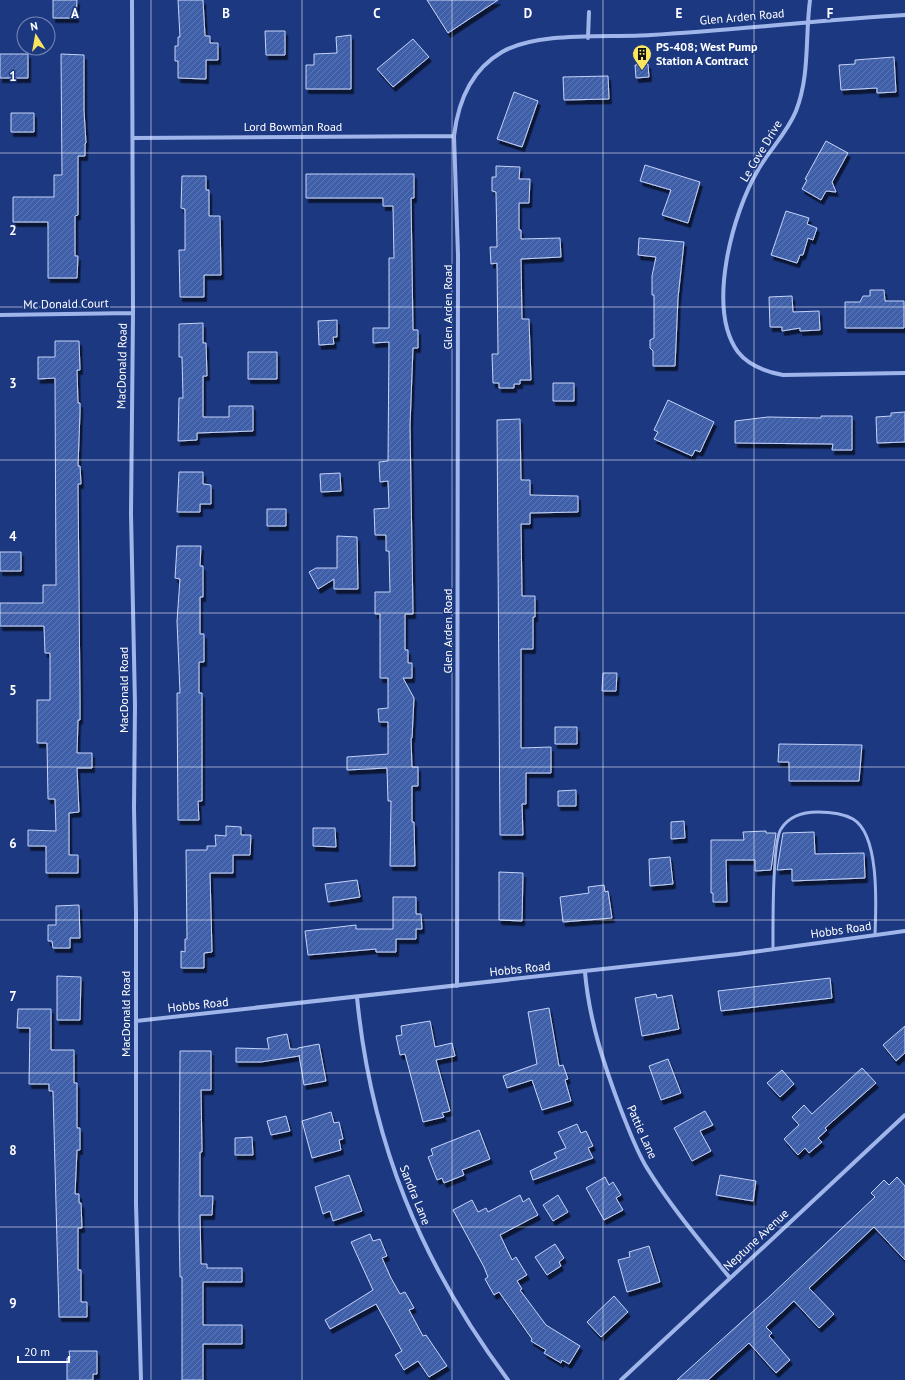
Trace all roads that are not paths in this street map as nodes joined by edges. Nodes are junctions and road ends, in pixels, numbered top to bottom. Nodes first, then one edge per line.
1 (132, 0) edge
2 (810, 0) edge
3 (589, 12) dead end
4 (905, 14) edge
5 (807, 21) junction
6 (588, 38) junction
7 (454, 136) junction
8 (133, 138) junction
9 (133, 313) junction
10 (0, 315) edge
11 (905, 373) edge
12 (905, 931) edge
13 (875, 935) junction
14 (773, 949) junction
15 (585, 972) junction
16 (457, 986) junction
17 (357, 997) junction
18 (136, 1021) junction
19 (905, 1115) edge
20 (730, 1278) junction
21 (141, 1380) edge
22 (508, 1380) edge
23 (621, 1380) edge

1 - 8 street, MacDonald Road
2 - 5 street, Le Cove Drive
3 - 6 street
4 - 5 street, Glen Arden Road
5 - 6 street, Glen Arden Road
5 - 11 street, Le Cove Drive
6 - 7 street, Glen Arden Road
7 - 8 street, Lord Bowman Road
7 - 16 street, Glen Arden Road
8 - 9 street, MacDonald Road
9 - 10 street, Mc Donald Court
9 - 18 street, MacDonald Road
12 - 13 street, Hobbs Road
13 - 14 street, Hobbs Road
13 - 14 lane
14 - 15 street, Hobbs Road
15 - 16 street, Hobbs Road
15 - 20 street, Pattie Lane
16 - 17 street, Hobbs Road
17 - 18 street, Hobbs Road
17 - 22 street, Sandra Lane
18 - 21 street, MacDonald Road
19 - 20 street, Neptune Avenue
20 - 23 street, Neptune Avenue

